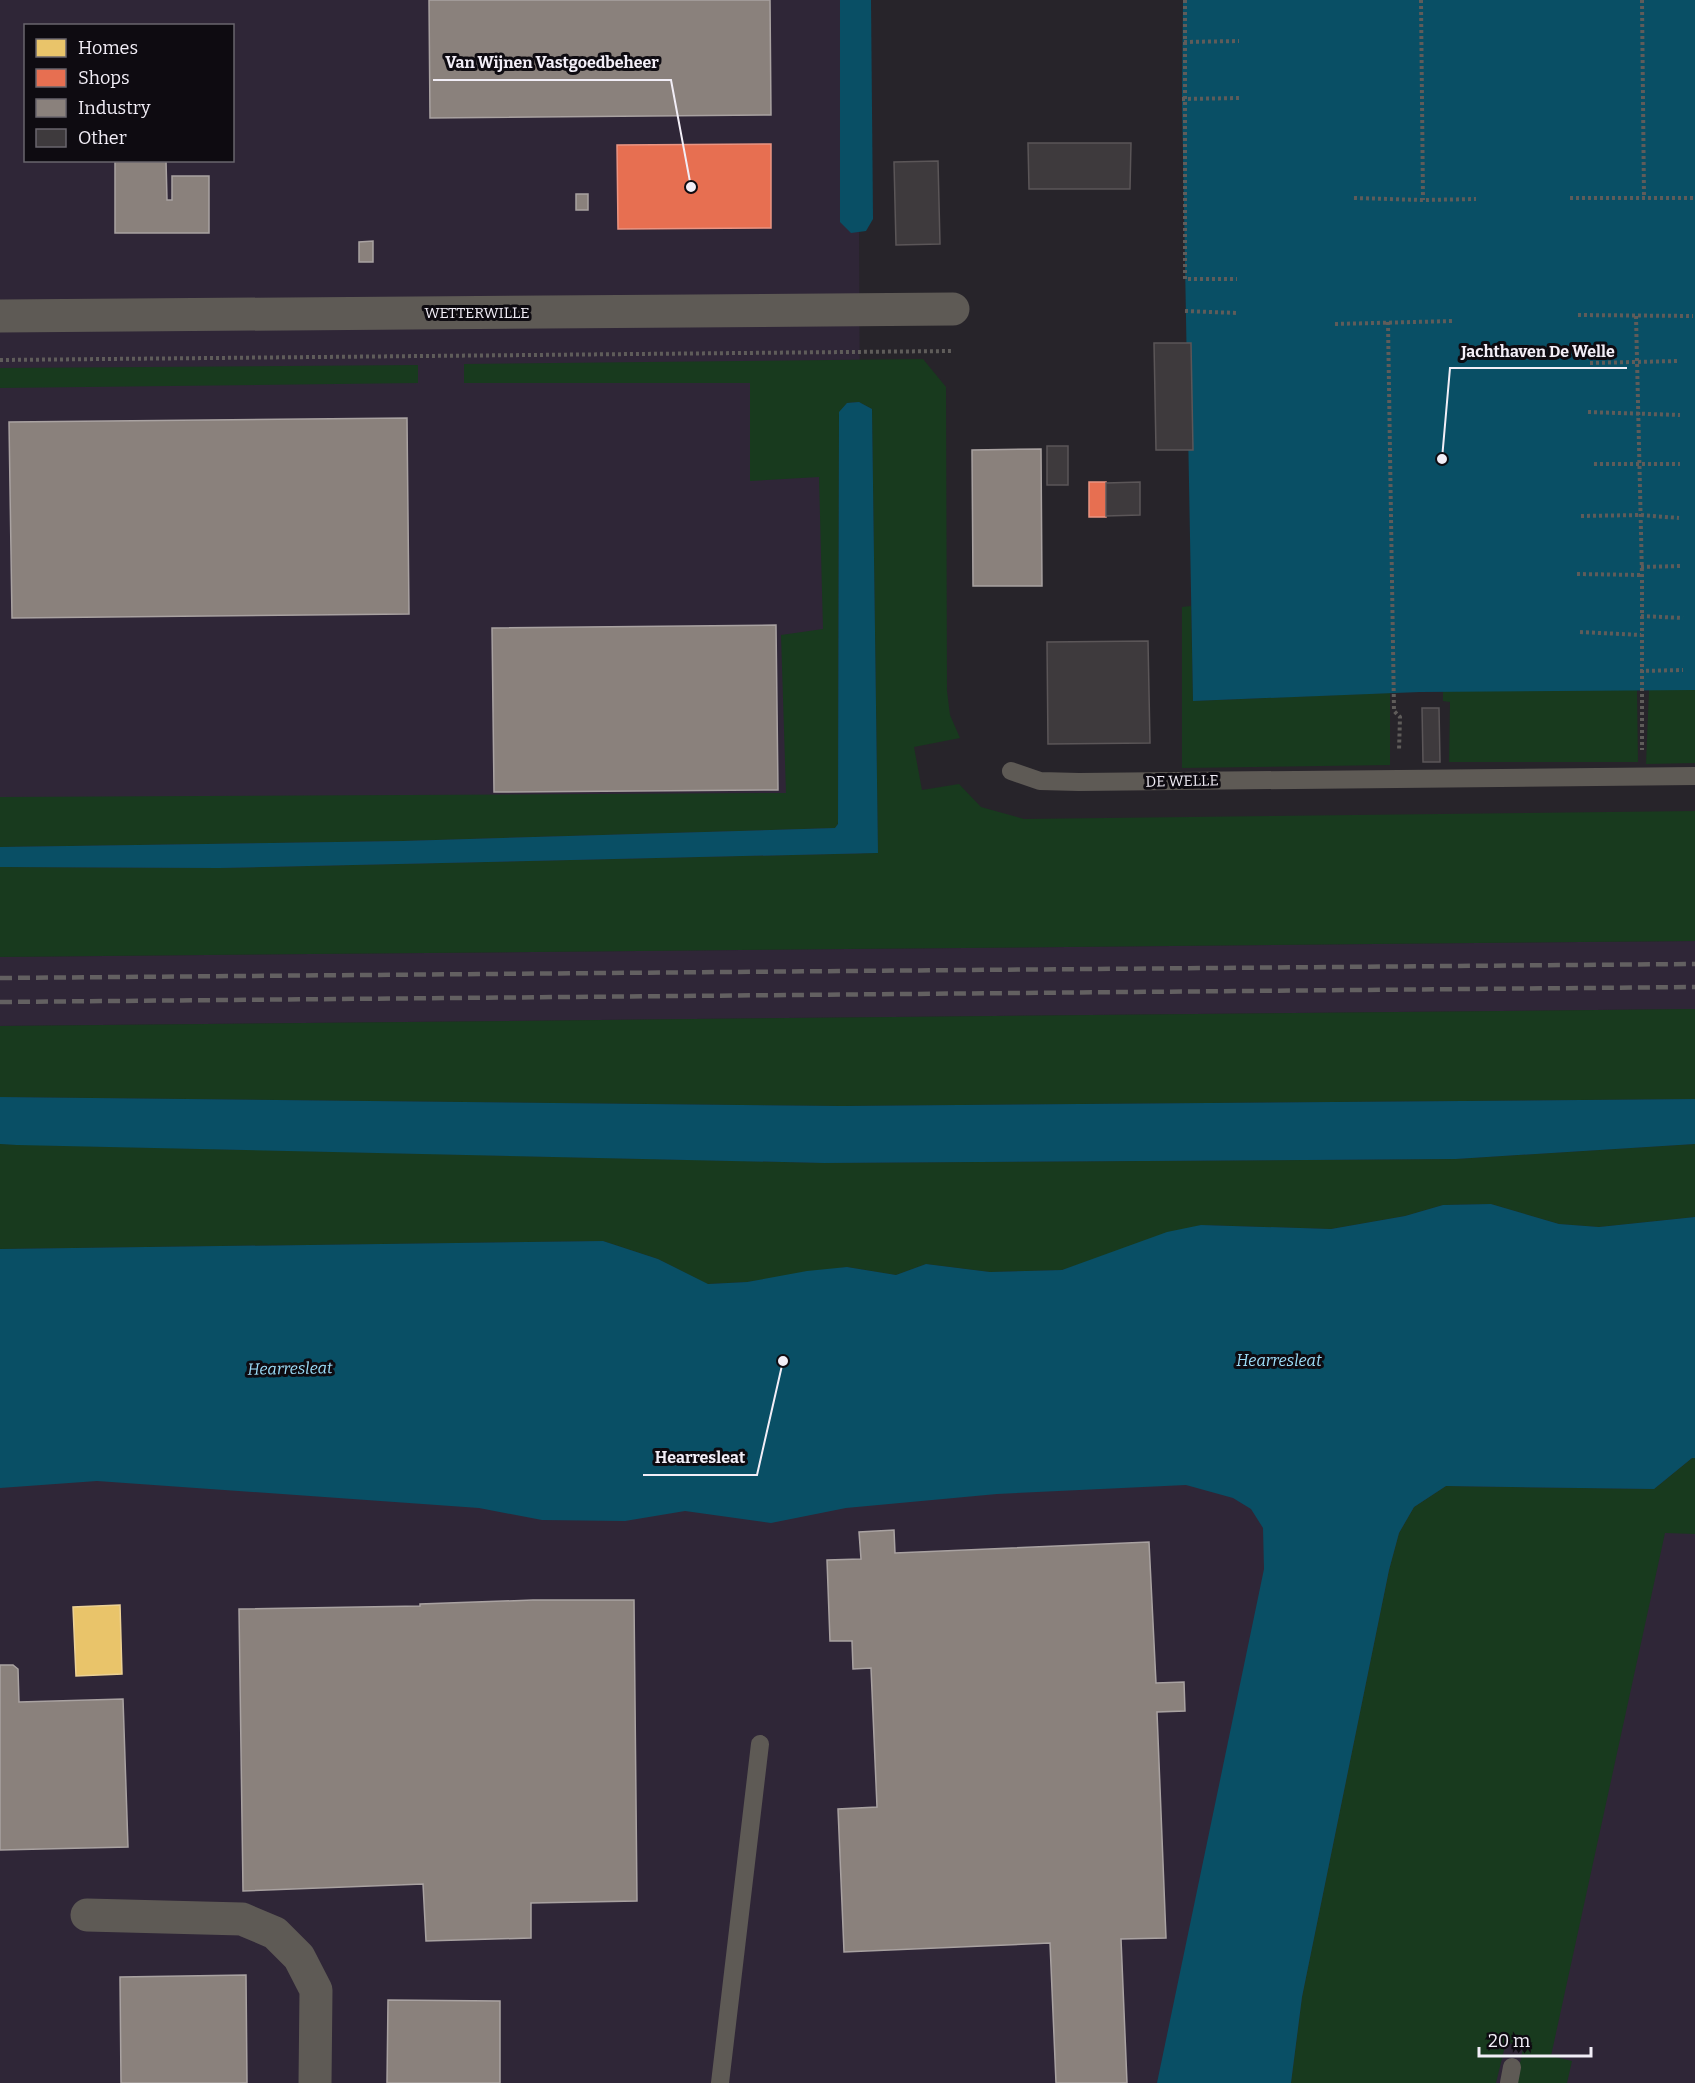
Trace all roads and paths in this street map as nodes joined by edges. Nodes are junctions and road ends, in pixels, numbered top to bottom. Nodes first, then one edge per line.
1 (1185, 0) edge
2 (1421, 0) edge
3 (1642, 0) edge
4 (1239, 41) dead end
5 (1183, 42) dead end
6 (1240, 98) dead end
7 (1182, 99) dead end
8 (1354, 198) dead end
9 (1570, 198) dead end
10 (1644, 198) junction
11 (1695, 198) edge
12 (1476, 199) dead end
13 (1423, 200) junction
14 (1237, 279) dead end
15 (954, 309) dead end
16 (1185, 311) dead end
17 (1237, 313) dead end
18 (1578, 315) dead end
19 (0, 316) edge
20 (1636, 316) junction
21 (1693, 316) dead end
22 (1453, 321) dead end
23 (1388, 322) junction
24 (1335, 324) dead end
25 (954, 351) dead end
26 (0, 360) edge
27 (1678, 361) dead end
28 (1637, 362) junction
29 (1590, 363) dead end
30 (1588, 412) dead end
31 (1638, 415) junction
32 (1680, 415) dead end
33 (1639, 463) junction
34 (1594, 464) dead end
35 (1680, 464) dead end
36 (1640, 515) junction
37 (1581, 516) dead end
38 (1679, 518) dead end
39 (1680, 566) dead end
40 (1641, 567) junction
41 (1576, 574) dead end
42 (1642, 575) junction
43 (1641, 616) junction
44 (1683, 618) dead end
45 (1580, 632) dead end
46 (1641, 635) junction
47 (1640, 670) junction
48 (1683, 670) dead end
49 (1011, 771) dead end
50 (1695, 776) edge
51 (1642, 777) junction
52 (1399, 779) junction
53 (760, 1744) dead end
54 (87, 1915) dead end
55 (315, 2083) edge
56 (720, 2083) edge

1 - 14 path
2 - 13 path
3 - 10 path
4 - 5 path
6 - 7 path
8 - 13 path
9 - 10 path
10 - 11 path
12 - 13 path
15 - 19 street, WETTERWILLE
16 - 17 path
18 - 20 path
20 - 21 path
20 - 28 path
22 - 23 path
23 - 24 path
23 - 52 path
25 - 26 path
27 - 28 path
28 - 29 path
28 - 31 path
30 - 31 path
31 - 32 path
31 - 33 path
33 - 34 path
33 - 35 path
33 - 36 path
36 - 37 path
36 - 38 path
36 - 40 path
39 - 40 path
40 - 42 path
41 - 42 path
42 - 43 path
43 - 44 path
43 - 46 path
45 - 46 path
46 - 47 path
47 - 48 path
47 - 51 path
49 - 52 lane, DE WELLE
50 - 51 lane
51 - 52 lane
53 - 56 lane
54 - 55 street

